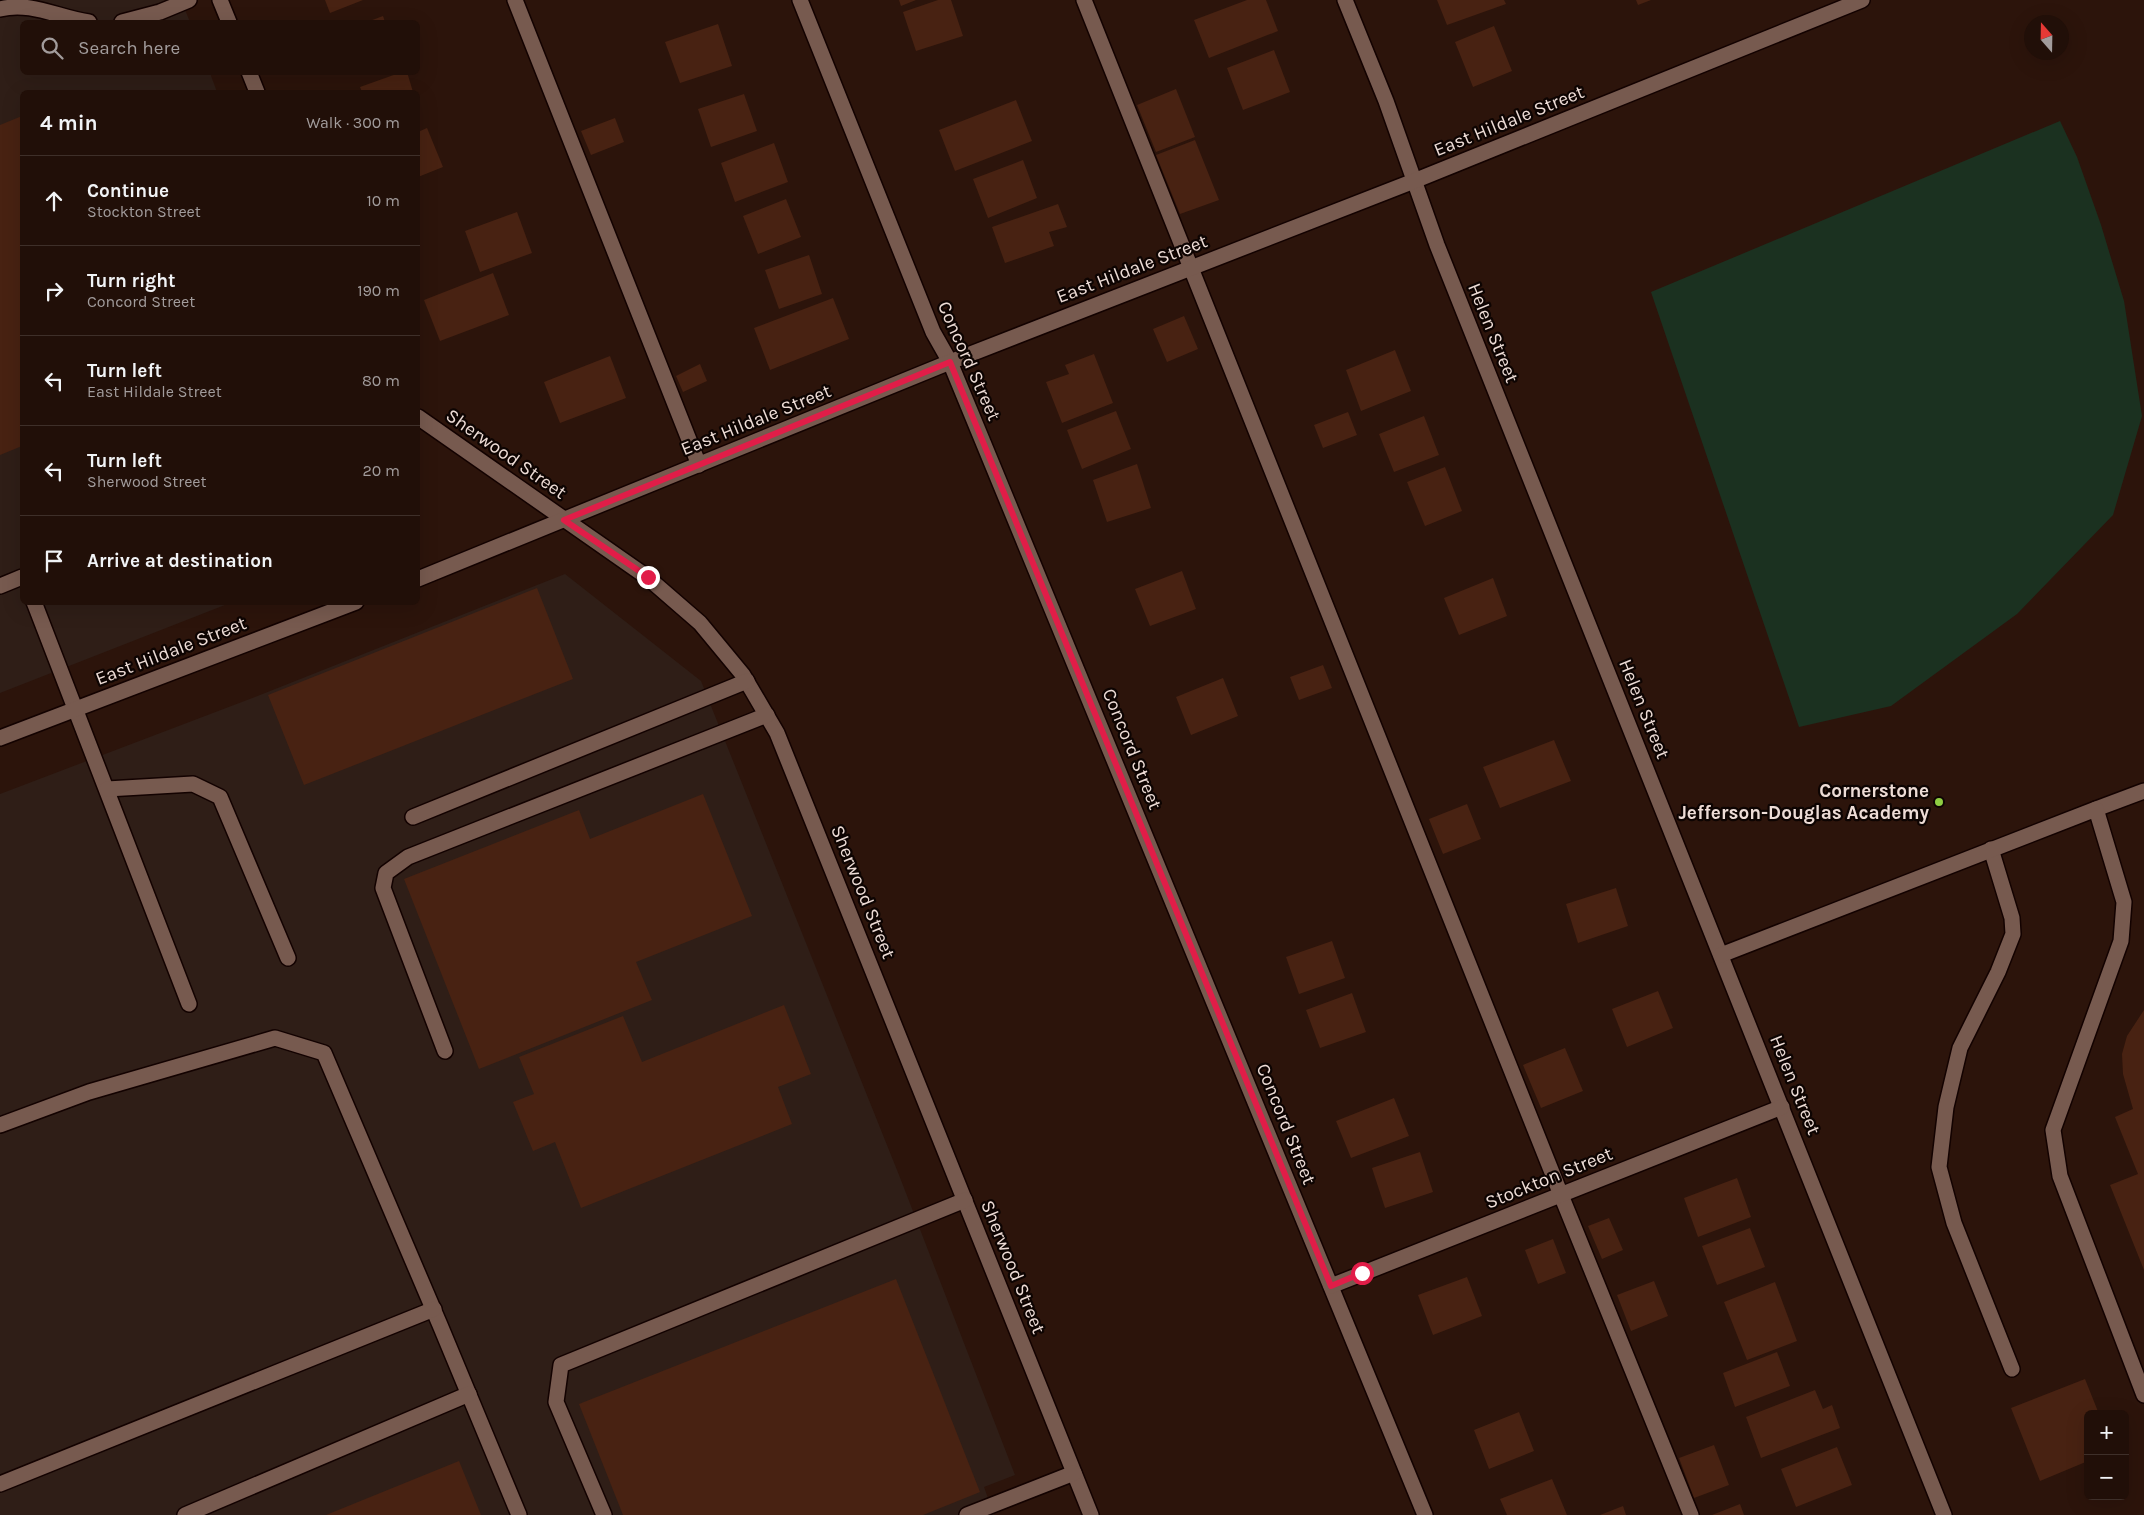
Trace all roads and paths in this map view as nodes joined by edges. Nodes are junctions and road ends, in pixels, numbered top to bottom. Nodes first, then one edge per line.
1 (189, 0) edge
2 (220, 0) edge
3 (515, 0) edge
4 (800, 0) edge
5 (1084, 0) edge
6 (1345, 0) edge
7 (1862, 0) edge
8 (0, 9) edge
9 (73, 20) edge
10 (130, 20) edge
11 (228, 20) edge
12 (250, 75) edge
13 (256, 90) edge
14 (1414, 181) junction
15 (1192, 267) junction
16 (950, 362) junction
17 (420, 418) edge
18 (698, 465) junction
19 (564, 520) junction
20 (20, 578) edge
21 (420, 578) edge
22 (0, 586) edge
23 (35, 605) edge
24 (348, 605) edge
25 (747, 682) junction
26 (77, 709) junction
27 (766, 715) junction
28 (0, 738) edge
29 (107, 788) junction
30 (2144, 790) edge
31 (2096, 809) junction
32 (414, 817) dead end
33 (1991, 849) junction
34 (1721, 955) junction
35 (288, 958) dead end
36 (189, 1004) dead end
37 (446, 1051) dead end
38 (1782, 1107) junction
39 (0, 1125) edge
40 (1561, 1195) junction
41 (965, 1200) junction
42 (1331, 1286) junction
43 (434, 1310) junction
44 (2012, 1369) dead end
45 (469, 1394) junction
46 (2144, 1395) edge
47 (1074, 1473) junction
48 (0, 1484) edge
49 (185, 1515) edge
50 (518, 1515) edge
51 (604, 1515) edge
52 (967, 1515) edge
53 (1091, 1515) edge
54 (1425, 1515) edge
55 (1691, 1515) edge
56 (1944, 1515) edge

1 - 10 street
2 - 11 street
3 - 18 street
4 - 16 street, Concord Street
5 - 15 street
6 - 14 street, Helen Street
7 - 14 street, East Hildale Street
8 - 9 street
12 - 13 street
14 - 15 street, East Hildale Street
14 - 34 street, Helen Street
15 - 16 street, East Hildale Street
15 - 40 street
16 - 18 street, East Hildale Street
16 - 42 street, Concord Street
17 - 19 street, Sherwood Street
18 - 19 street, East Hildale Street
19 - 21 street, East Hildale Street
19 - 25 street, Sherwood Street
20 - 22 street
23 - 26 street
24 - 26 street, East Hildale Street
25 - 27 street, Sherwood Street
25 - 32 street
26 - 28 street, East Hildale Street
26 - 29 street
27 - 37 street
27 - 41 street, Sherwood Street
29 - 35 street
29 - 36 street
30 - 31 street
31 - 33 street
31 - 46 street
33 - 34 street
33 - 44 street
34 - 38 street, Helen Street
38 - 40 street, Stockton Street
38 - 56 street, Helen Street
39 - 43 street
40 - 42 street, Stockton Street
40 - 55 street
41 - 47 street, Sherwood Street
41 - 51 street
42 - 54 street, Concord Street
43 - 45 street
43 - 48 street
45 - 49 street
45 - 50 street
47 - 52 street
47 - 53 street, Sherwood Street

